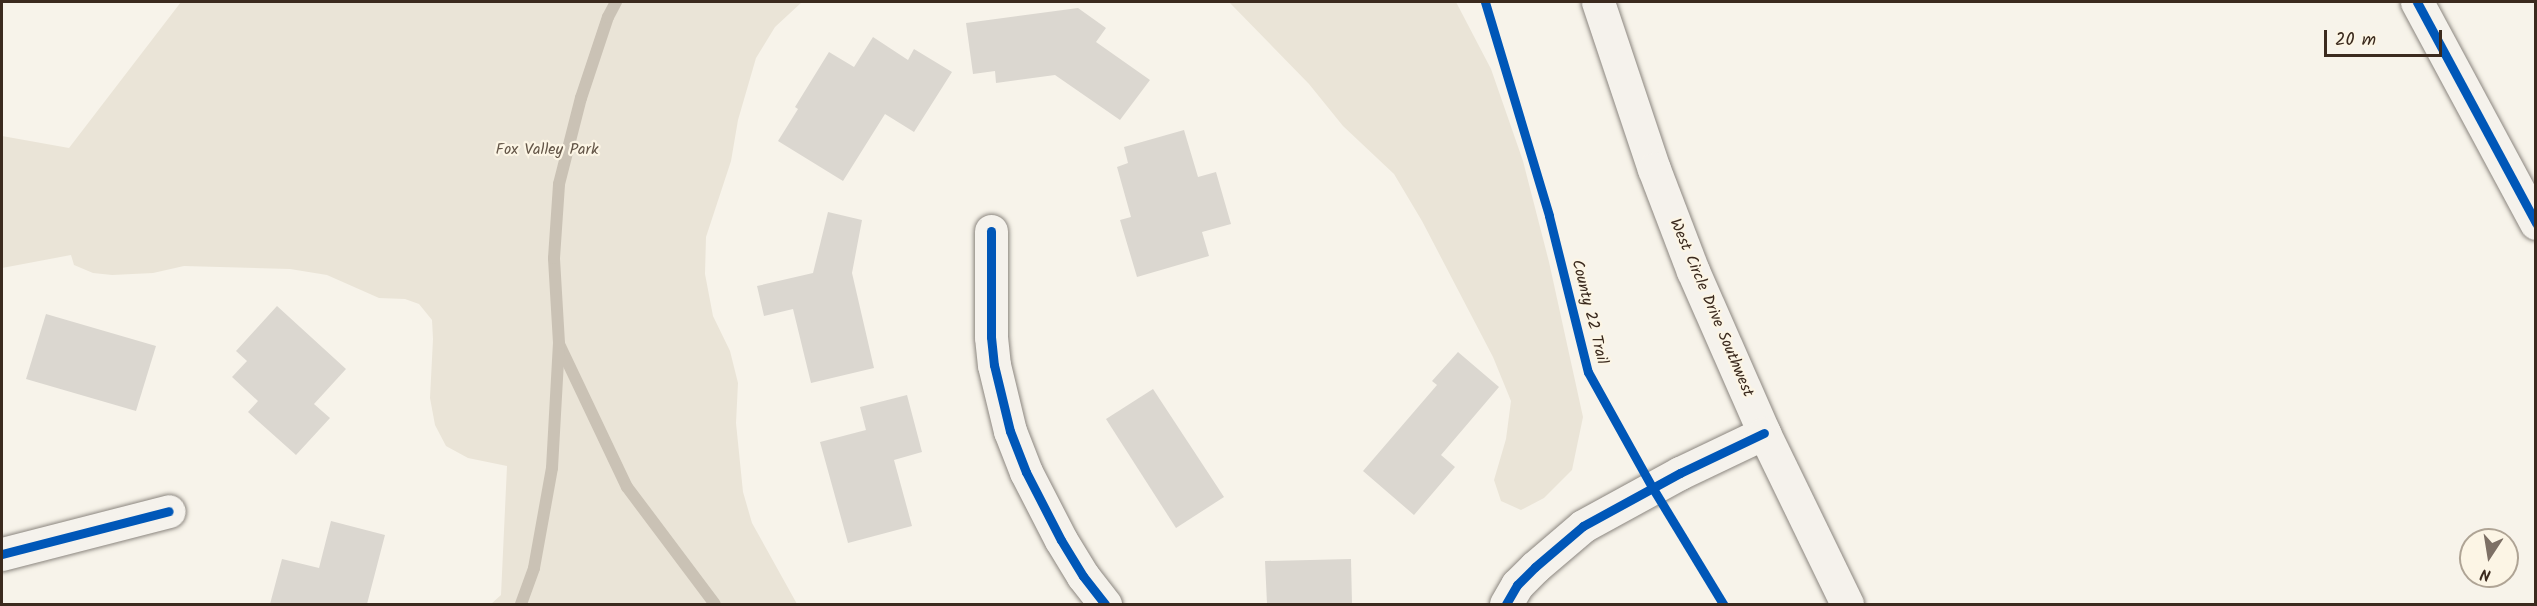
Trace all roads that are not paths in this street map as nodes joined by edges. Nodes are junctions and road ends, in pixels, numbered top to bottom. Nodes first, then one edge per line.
1 (1598, 2) edge
2 (2417, 2) edge
3 (2535, 223) edge
4 (991, 231) dead end
5 (1764, 433) junction
6 (169, 511) dead end
7 (2, 554) edge
8 (1105, 604) edge
9 (1506, 604) edge
10 (1846, 604) edge

1 - 5 street, West Circle Drive Southwest
2 - 3 street
4 - 8 street
5 - 9 street
5 - 10 street, West Circle Drive Southwest
6 - 7 street

